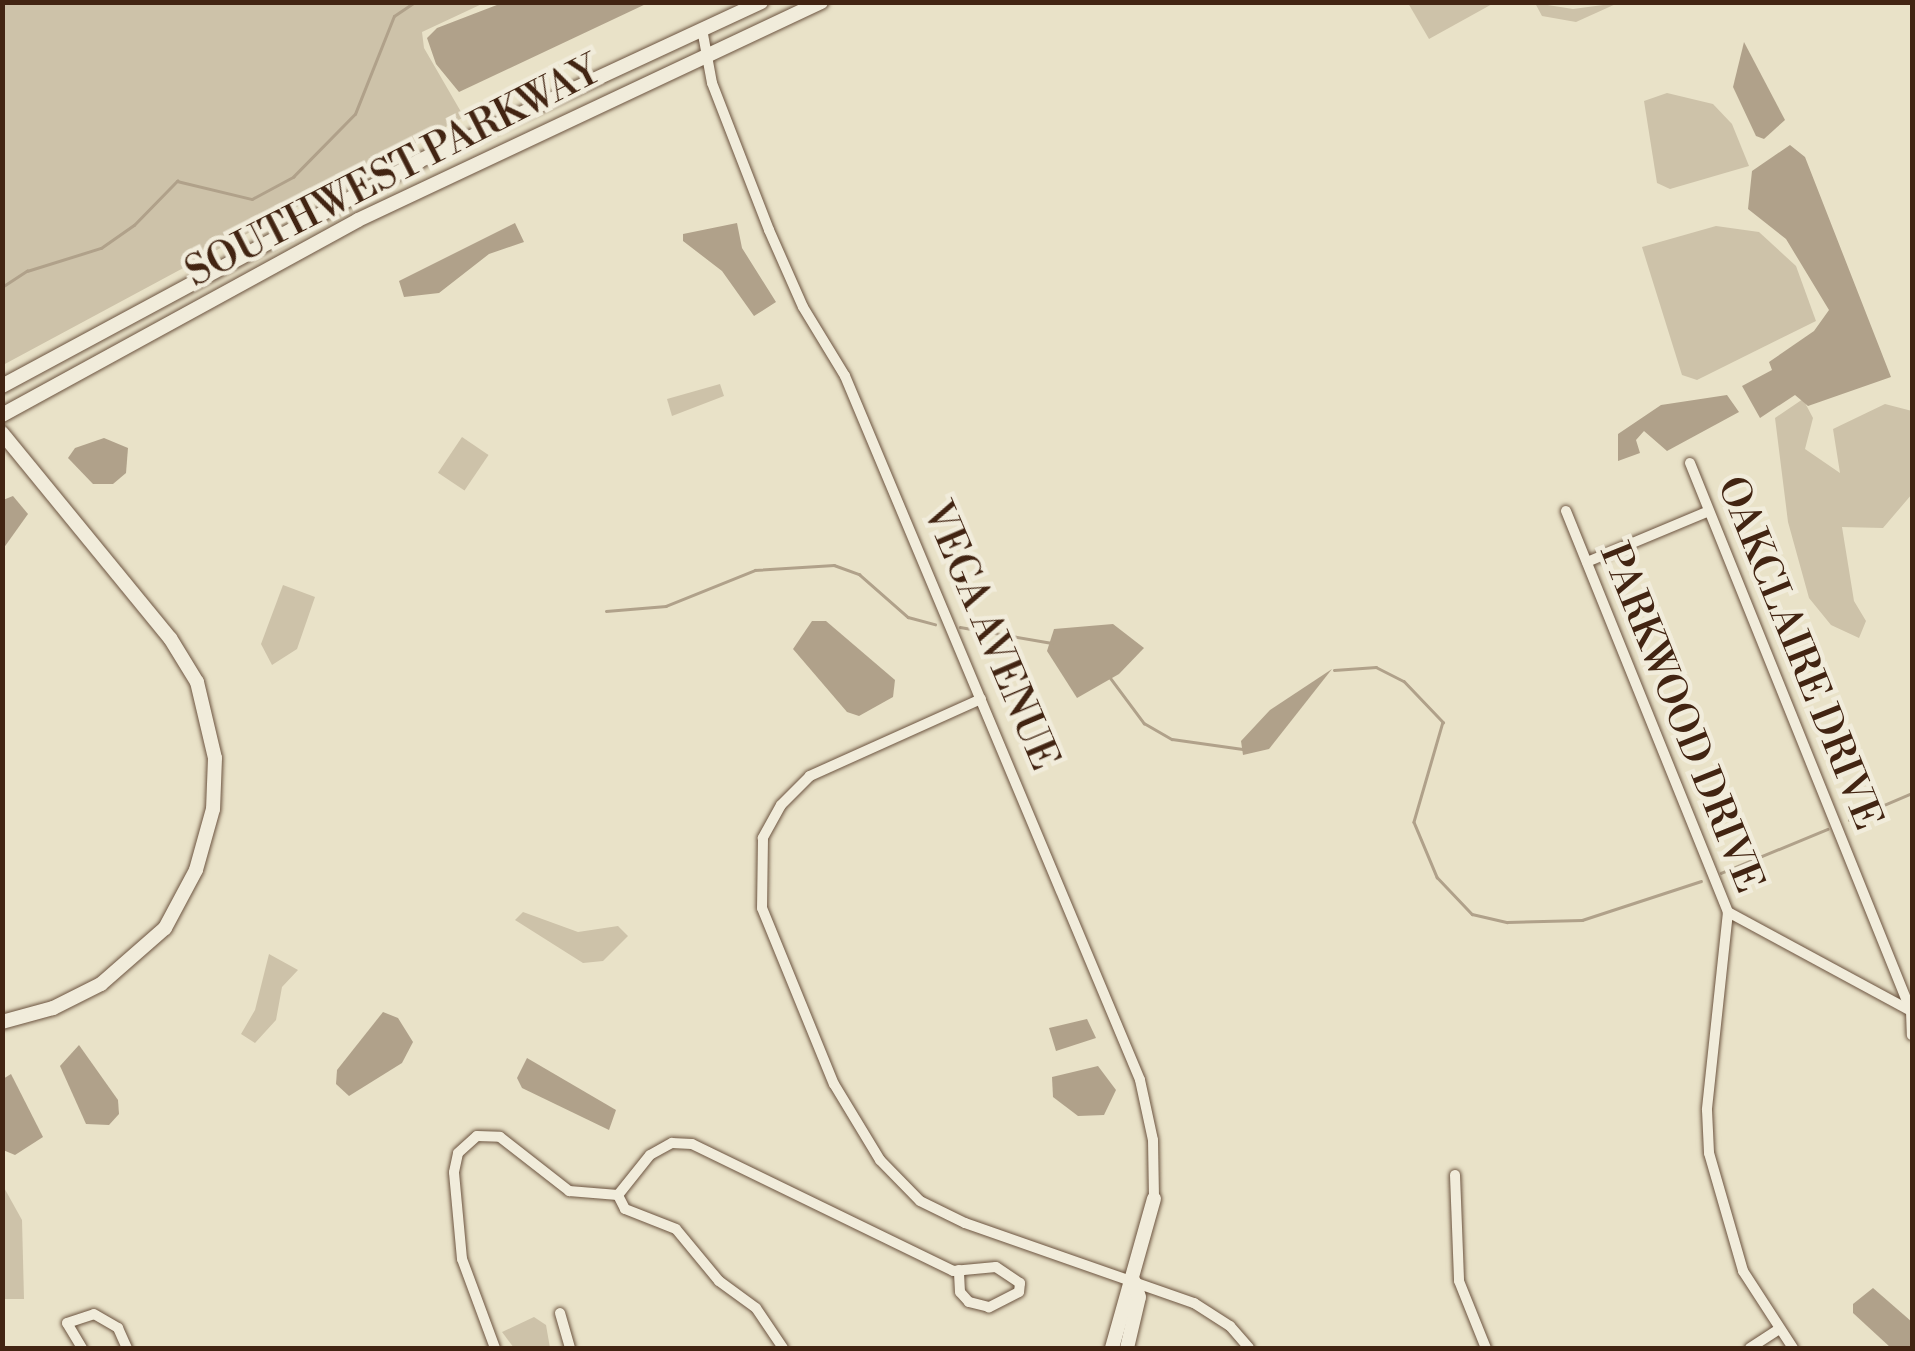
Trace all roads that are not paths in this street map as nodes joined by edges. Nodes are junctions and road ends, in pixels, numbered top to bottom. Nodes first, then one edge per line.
1 (761, 2) edge
2 (821, 2) edge
3 (702, 28) junction
4 (708, 53) junction
5 (2, 386) edge
6 (2, 415) edge
7 (2, 433) edge
8 (1690, 463) dead end
9 (1566, 511) dead end
10 (1709, 511) junction
11 (1587, 562) junction
12 (981, 700) junction
13 (1728, 912) junction
14 (1910, 1011) edge
15 (2, 1022) edge
16 (1912, 1036) edge
17 (1454, 1175) dead end
18 (618, 1196) junction
19 (1154, 1199) joint
20 (959, 1270) junction
21 (1134, 1282) junction
22 (560, 1312) dead end
23 (1778, 1330) junction
24 (493, 1345) edge
25 (82, 1348) edge
26 (126, 1348) edge
27 (480, 1348) edge
28 (570, 1348) edge
29 (783, 1348) edge
30 (1112, 1348) edge
31 (1127, 1348) edge
32 (1249, 1348) edge
33 (1486, 1348) edge
34 (1750, 1348) edge
35 (1793, 1348) edge

1 - 3 main road, SOUTHWEST PARKWAY
2 - 4 main road, SOUTHWEST PARKWAY
3 - 4 street, VEGA AVENUE
3 - 5 main road, SOUTHWEST PARKWAY
4 - 6 main road, SOUTHWEST PARKWAY
4 - 12 street, VEGA AVENUE
7 - 15 main road
8 - 10 street, OAKCLAIRE DRIVE
9 - 11 street, PARKWOOD DRIVE
10 - 11 street
10 - 14 street, OAKCLAIRE DRIVE
11 - 13 street, PARKWOOD DRIVE
12 - 19 street, VEGA AVENUE
12 - 21 street
13 - 14 street
13 - 23 street, PARKWOOD DRIVE
14 - 16 street, OAKCLAIRE DRIVE
17 - 33 street
18 - 20 street
18 - 24 street
18 - 29 street
19 - 21 main road, VEGA AVENUE
20 - 20 street
21 - 30 main road, VEGA AVENUE
21 - 31 main road, VEGA AVENUE
21 - 32 street
22 - 28 street
23 - 34 street
23 - 35 street, PARKWOOD DRIVE
24 - 27 street
25 - 26 street

